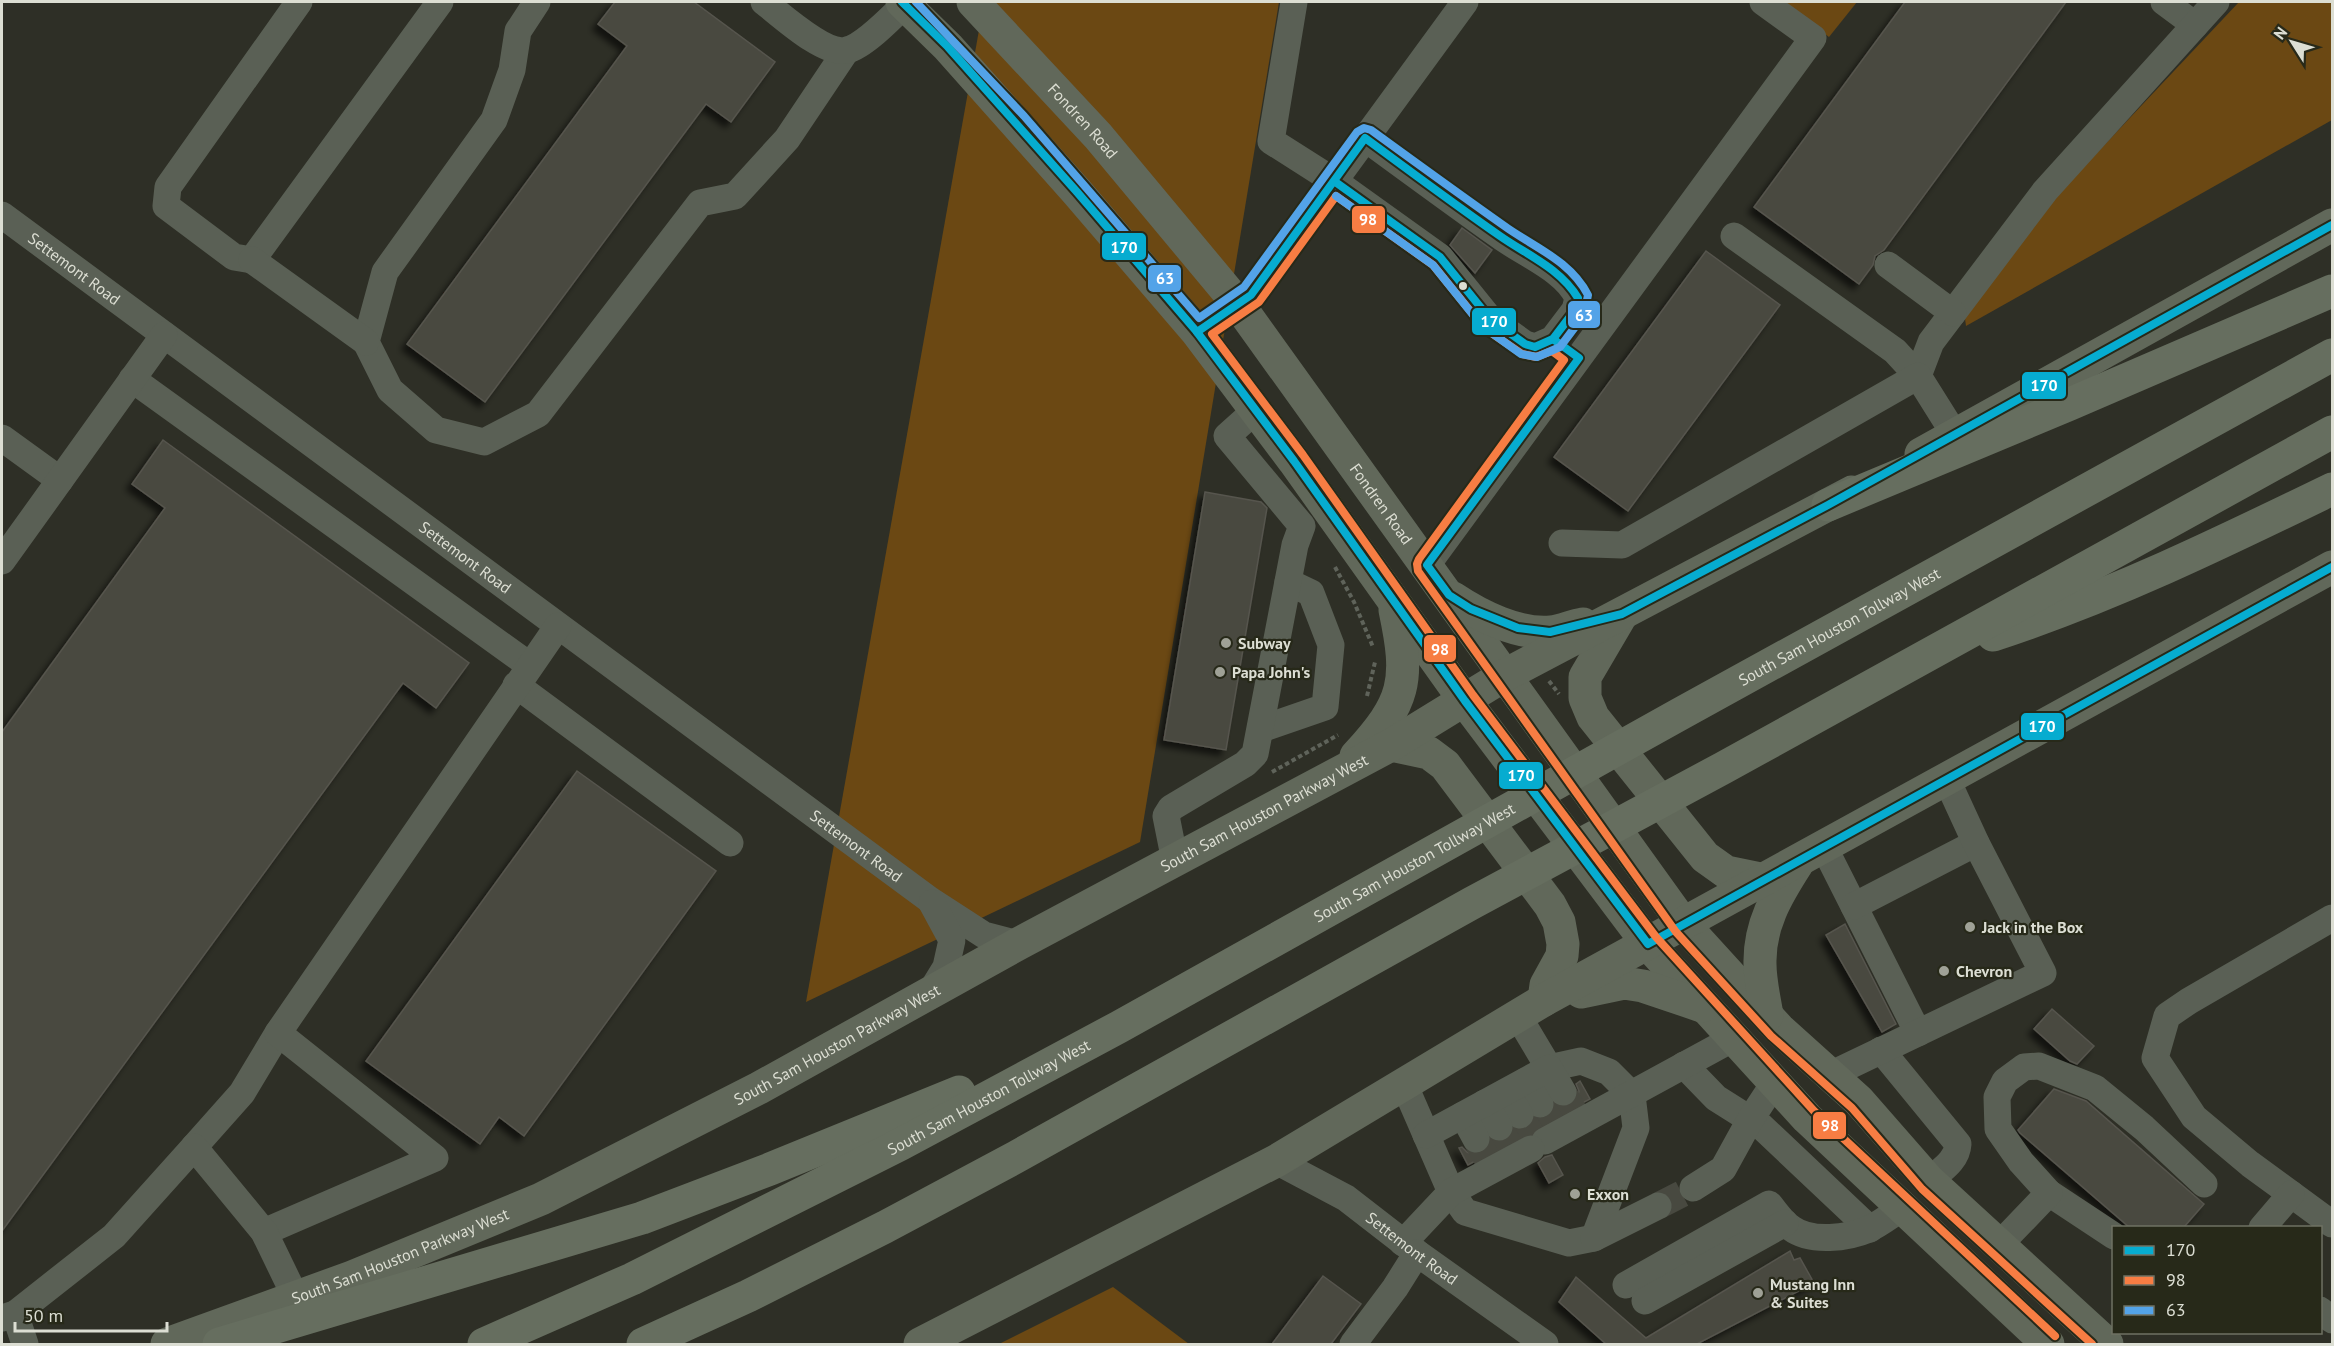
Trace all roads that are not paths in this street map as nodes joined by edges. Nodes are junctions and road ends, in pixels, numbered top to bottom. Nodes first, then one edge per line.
1 (299, 2) edge
2 (440, 2) edge
3 (537, 2) edge
4 (764, 2) edge
5 (905, 2) edge
6 (973, 2) edge
7 (1294, 2) edge
8 (1465, 2) edge
9 (1763, 2) edge
10 (2164, 2) edge
11 (2216, 2) edge
12 (2195, 25) junction
13 (846, 51) junction
14 (1365, 138) junction
15 (1334, 181) junction
16 (2, 215) edge
17 (2332, 225) edge
18 (1734, 236) dead end
19 (252, 260) junction
20 (1888, 265) dead end
21 (2332, 291) edge
22 (1238, 304) junction
23 (1953, 313) junction
24 (1197, 332) junction
25 (164, 335) junction
26 (1553, 339) junction
27 (366, 342) junction
28 (2332, 355) edge
29 (1579, 358) junction
30 (1918, 376) junction
31 (132, 379) junction
32 (1256, 410) junction
33 (2332, 432) edge
34 (1954, 435) junction
35 (2, 438) edge
36 (60, 480) junction
37 (2332, 489) edge
38 (1828, 505) junction
39 (1330, 510) junction
40 (1302, 526) junction
41 (1562, 543) dead end
42 (2, 561) edge
43 (1427, 565) junction
44 (2332, 567) edge
45 (1288, 582) junction
46 (1449, 595) junction
47 (1393, 599) junction
48 (1622, 614) junction
49 (558, 626) junction
50 (522, 675) junction
51 (1505, 675) junction
52 (1885, 677) junction
53 (1465, 700) junction
54 (1261, 729) junction
55 (1391, 745) junction
56 (1343, 770) junction
57 (1947, 780) junction
58 (730, 843) dead end
59 (1976, 843) junction
60 (1811, 855) junction
61 (1174, 861) junction
62 (1764, 880) junction
63 (930, 900) junction
64 (1854, 906) junction
65 (2332, 918) edge
66 (1684, 925) junction
67 (1018, 944) junction
68 (1648, 944) junction
69 (930, 993) junction
70 (1531, 1008) junction
71 (1706, 1008) junction
72 (1767, 1015) junction
73 (1119, 1027) junction
74 (278, 1033) junction
75 (1918, 1033) junction
76 (1734, 1038) junction
77 (1881, 1050) junction
78 (1684, 1065) junction
79 (1550, 1068) junction
80 (1830, 1075) junction
81 (1775, 1082) junction
82 (1404, 1084) junction
83 (1632, 1095) junction
84 (1495, 1098) junction
85 (1750, 1120) junction
86 (1530, 1133) junction
87 (1426, 1135) junction
88 (194, 1147) junction
89 (1276, 1161) junction
90 (1929, 1181) junction
91 (2204, 1184) dead end
92 (1693, 1188) tunnel mouth
93 (1451, 1192) junction
94 (2049, 1193) junction
95 (2291, 1194) junction
96 (1658, 1206) tunnel mouth
97 (1901, 1209) junction
98 (2332, 1224) edge
99 (2263, 1226) edge
100 (1870, 1229) junction
101 (264, 1232) junction
102 (2112, 1235) edge
103 (1594, 1238) junction
104 (1999, 1245) junction
105 (1410, 1248) junction
106 (1636, 1293) dead end
107 (747, 1296) junction
108 (296, 1298) junction
109 (8, 1316) edge
110 (25, 1344) edge
111 (167, 1344) edge
112 (219, 1344) edge
113 (484, 1344) edge
114 (643, 1344) edge
115 (653, 1344) edge
116 (920, 1344) edge
117 (1353, 1344) edge
118 (1545, 1344) edge
119 (2048, 1344) edge
120 (2107, 1344) edge

1 - 19 street
2 - 19 street
3 - 27 street
4 - 13 street
5 - 13 street
5 - 24 main road
6 - 22 main road, Fondren Road
7 - 15 street
8 - 14 street
9 - 29 street
10 - 12 street
11 - 12 street
12 - 23 street
13 - 27 street
14 - 15 street
14 - 26 street
15 - 22 street
15 - 26 street
16 - 25 street, Settemont Road
17 - 34 main road, South Sam Houston Parkway West
18 - 30 street
19 - 27 street
20 - 23 street
21 - 38 highway
22 - 24 main road
22 - 43 main road, Fondren Road
23 - 30 street
24 - 32 main road
25 - 31 street
25 - 49 street, Settemont Road
26 - 29 street
28 - 73 highway, South Sam Houston Tollway West
29 - 43 street
30 - 34 street
30 - 41 street
31 - 36 street
31 - 50 street
32 - 39 main road
32 - 40 street
33 - 52 highway
34 - 38 main road, South Sam Houston Parkway West
35 - 36 street
36 - 42 street
37 - 52 highway
38 - 48 main road, South Sam Houston Parkway West
39 - 40 street
39 - 47 main road
40 - 45 street
43 - 46 main road, Fondren Road
44 - 57 main road
45 - 54 street
45 - 54 street
46 - 48 main road
46 - 51 main road, Fondren Road
47 - 53 main road
47 - 56 main road
48 - 51 main road, South Sam Houston Parkway West
48 - 62 main road
49 - 50 street
49 - 63 street, Settemont Road
50 - 58 street
50 - 74 street
51 - 53 main road, South Sam Houston Parkway West
51 - 66 main road, Fondren Road
52 - 107 highway
53 - 55 main road, South Sam Houston Parkway West
53 - 68 main road
54 - 61 street
55 - 56 main road, South Sam Houston Parkway West
55 - 70 main road
56 - 61 main road, South Sam Houston Parkway West
57 - 59 street
57 - 60 main road
59 - 64 street
59 - 75 street
60 - 62 main road
60 - 64 street
60 - 72 main road
61 - 67 main road, South Sam Houston Parkway West
62 - 66 main road
63 - 67 street, Settemont Road
63 - 69 street, Settemont Road
64 - 75 street
65 - 95 street
66 - 68 main road
66 - 72 main road, Fondren Road
67 - 69 main road, South Sam Houston Parkway West
68 - 70 main road
68 - 71 main road
69 - 108 main road, South Sam Houston Parkway West
70 - 71 main road
70 - 79 street
70 - 82 main road
71 - 76 main road
72 - 80 main road, Fondren Road
73 - 112 highway
73 - 113 highway, South Sam Houston Tollway West
74 - 88 street
74 - 101 street
75 - 77 street
76 - 78 street
76 - 81 main road
77 - 80 street
77 - 90 street
78 - 83 street
78 - 85 street
79 - 83 street
79 - 84 street
79 - 86 street
80 - 90 main road, Fondren Road
81 - 85 street
81 - 97 main road
82 - 87 street
82 - 89 main road
83 - 86 street
83 - 103 street
84 - 86 street
84 - 86 street
84 - 87 street
85 - 92 street
85 - 100 street
86 - 93 street
87 - 93 street
88 - 101 street
88 - 109 street
89 - 105 street, Settemont Road
89 - 116 main road
90 - 97 main road
90 - 104 main road, Fondren Road
91 - 94 street
93 - 103 street
93 - 105 street
94 - 102 street
94 - 104 street
95 - 98 street
95 - 99 street
96 - 103 street
97 - 100 street
97 - 119 main road
100 - 106 street
101 - 108 street
104 - 120 main road, Fondren Road
105 - 117 street
105 - 118 street, Settemont Road
107 - 114 highway
107 - 115 highway
108 - 111 main road, South Sam Houston Parkway West
109 - 110 street

